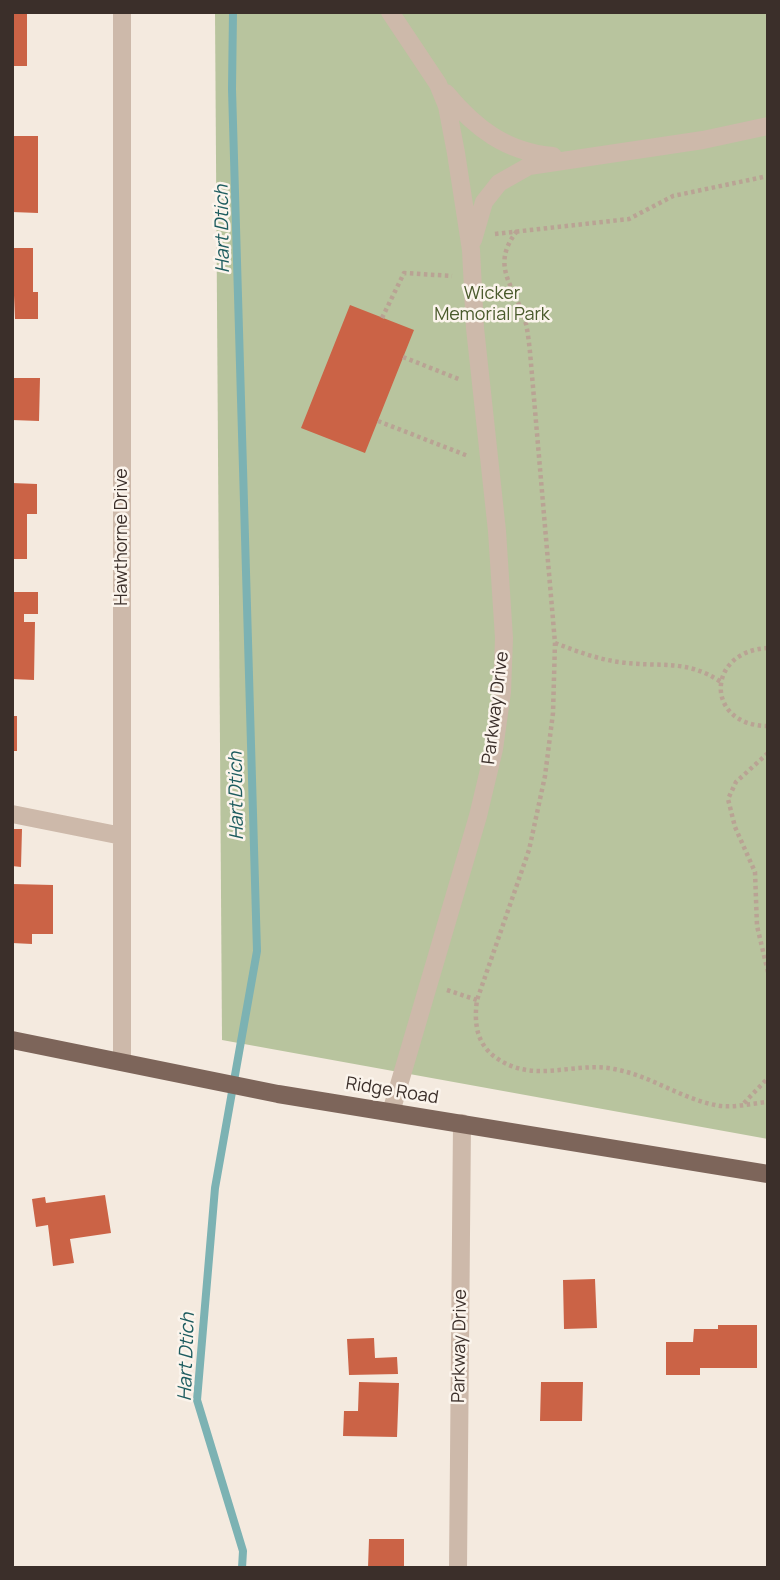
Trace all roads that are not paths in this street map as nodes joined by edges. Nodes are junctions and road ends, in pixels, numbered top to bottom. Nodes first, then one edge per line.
1 (122, 12) edge
2 (390, 12) edge
3 (438, 84) junction
4 (768, 126) edge
5 (574, 157) junction
6 (472, 243) junction
7 (12, 814) edge
8 (122, 836) junction
9 (12, 1040) edge
10 (122, 1062) junction
11 (391, 1112) junction
12 (462, 1124) junction
13 (768, 1174) edge
14 (458, 1568) edge

1 - 8 street, Hawthorne Drive
2 - 3 street
3 - 5 street
3 - 6 street
4 - 5 street
5 - 6 street
6 - 11 street, Parkway Drive
7 - 8 street
8 - 10 street, Hawthorne Drive
9 - 10 main road, Ridge Road
10 - 11 main road, Ridge Road
11 - 12 main road, Ridge Road
12 - 13 main road, Ridge Road
12 - 14 street, Parkway Drive

